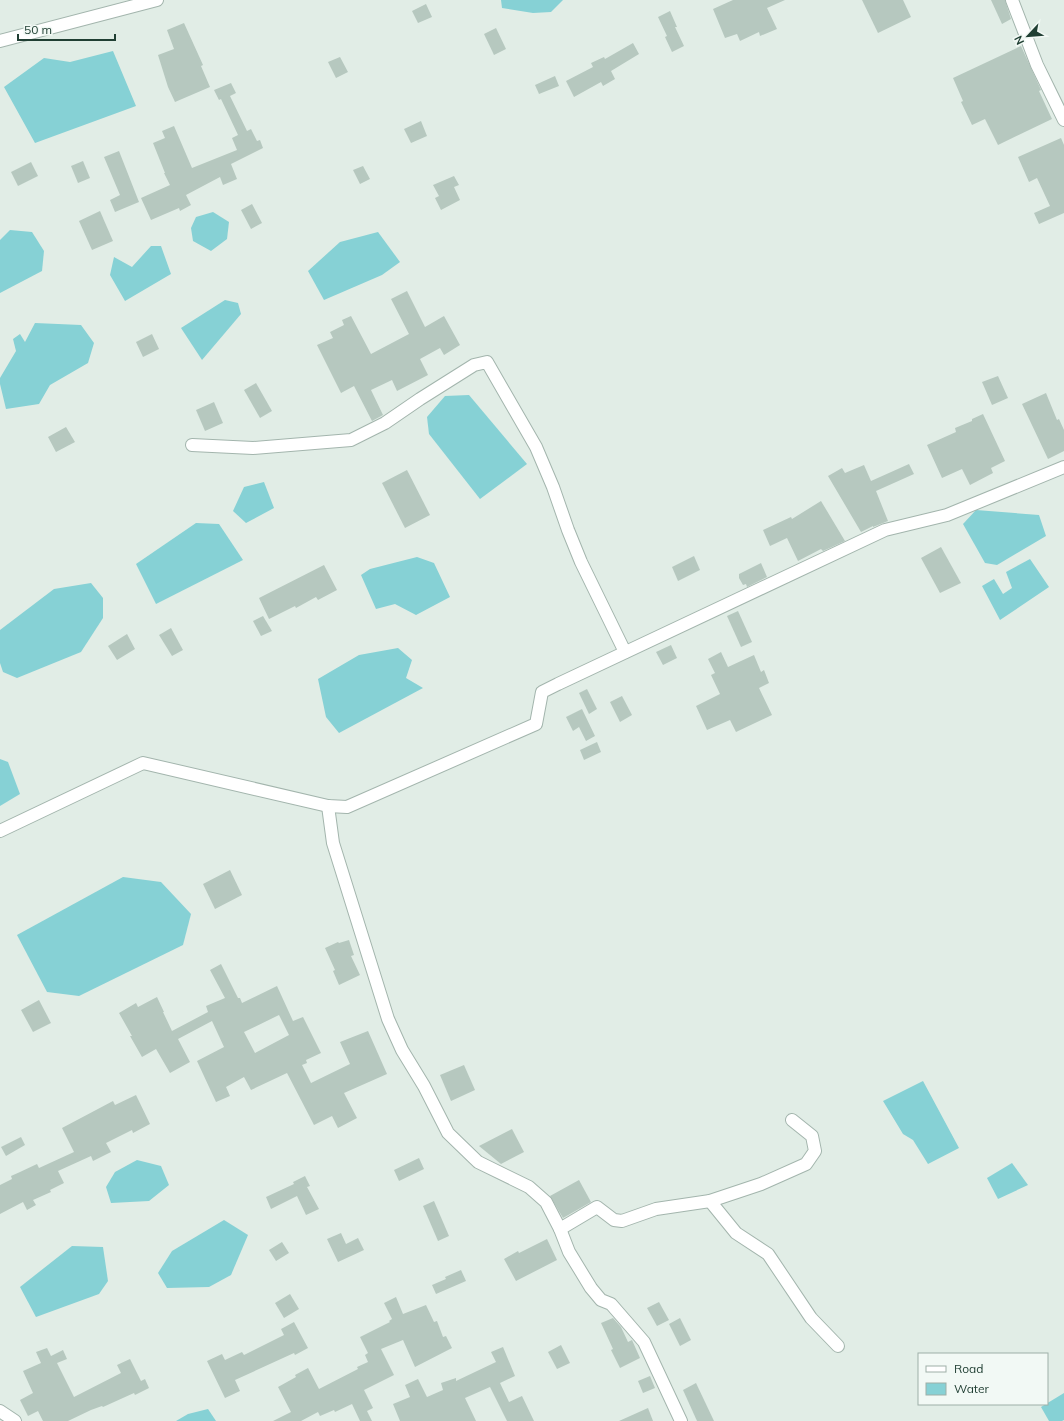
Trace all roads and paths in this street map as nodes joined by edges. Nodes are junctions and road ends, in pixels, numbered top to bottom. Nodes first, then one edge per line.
1 (157, 0) edge
2 (1012, 0) edge
3 (0, 41) edge
4 (1064, 120) edge
5 (192, 445) dead end
6 (1064, 467) edge
7 (625, 652) junction
8 (328, 806) junction
9 (0, 831) edge
10 (792, 1120) dead end
11 (710, 1201) junction
12 (560, 1229) junction
13 (838, 1346) dead end
14 (0, 1411) edge
15 (15, 1421) edge
16 (681, 1421) edge

1 - 3 street
2 - 4 street
5 - 7 street
6 - 7 street
7 - 8 street
8 - 9 street
8 - 12 street
10 - 11 street
11 - 12 street
11 - 13 street
12 - 16 street
14 - 15 street

